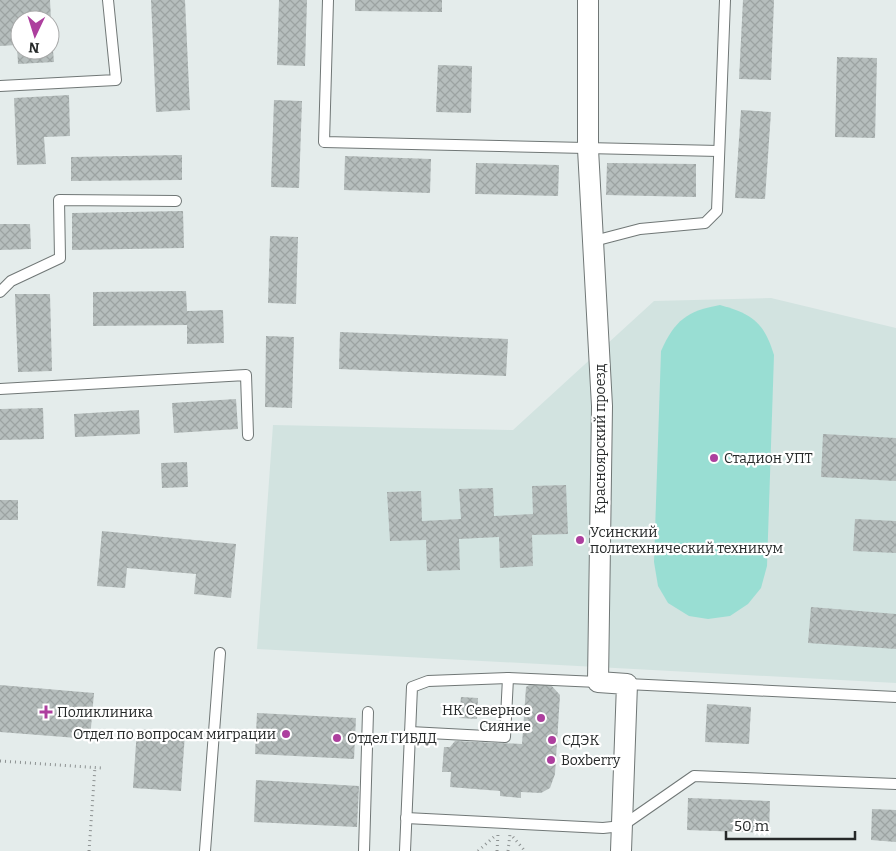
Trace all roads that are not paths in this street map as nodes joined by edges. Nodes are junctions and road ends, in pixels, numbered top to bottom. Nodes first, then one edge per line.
1 (108, 0) edge
2 (328, 0) edge
3 (588, 0) edge
4 (725, 0) edge
5 (0, 86) edge
6 (588, 149) junction
7 (719, 151) junction
8 (176, 201) dead end
9 (594, 242) junction
10 (0, 292) edge
11 (0, 389) edge
12 (248, 435) dead end
13 (220, 654) dead end
14 (508, 678) junction
15 (598, 682) junction
16 (627, 684) junction
17 (896, 697) edge
18 (368, 712) dead end
19 (410, 732) junction
20 (896, 784) edge
21 (406, 818) junction
22 (622, 826) junction
23 (206, 851) edge
24 (364, 851) edge
25 (405, 851) edge
26 (621, 851) edge

1 - 5 lane
2 - 6 lane
3 - 6 street, Красноярский проезд
4 - 7 lane
6 - 7 lane
6 - 9 street, Красноярский проезд
7 - 9 lane
8 - 10 lane
9 - 15 street, Красноярский проезд
11 - 12 lane
13 - 23 lane
14 - 15 lane
14 - 19 lane
14 - 19 lane
15 - 16 street
16 - 17 lane
16 - 22 street
18 - 24 lane
19 - 21 lane
20 - 22 lane
21 - 22 lane
21 - 25 lane
22 - 26 street

